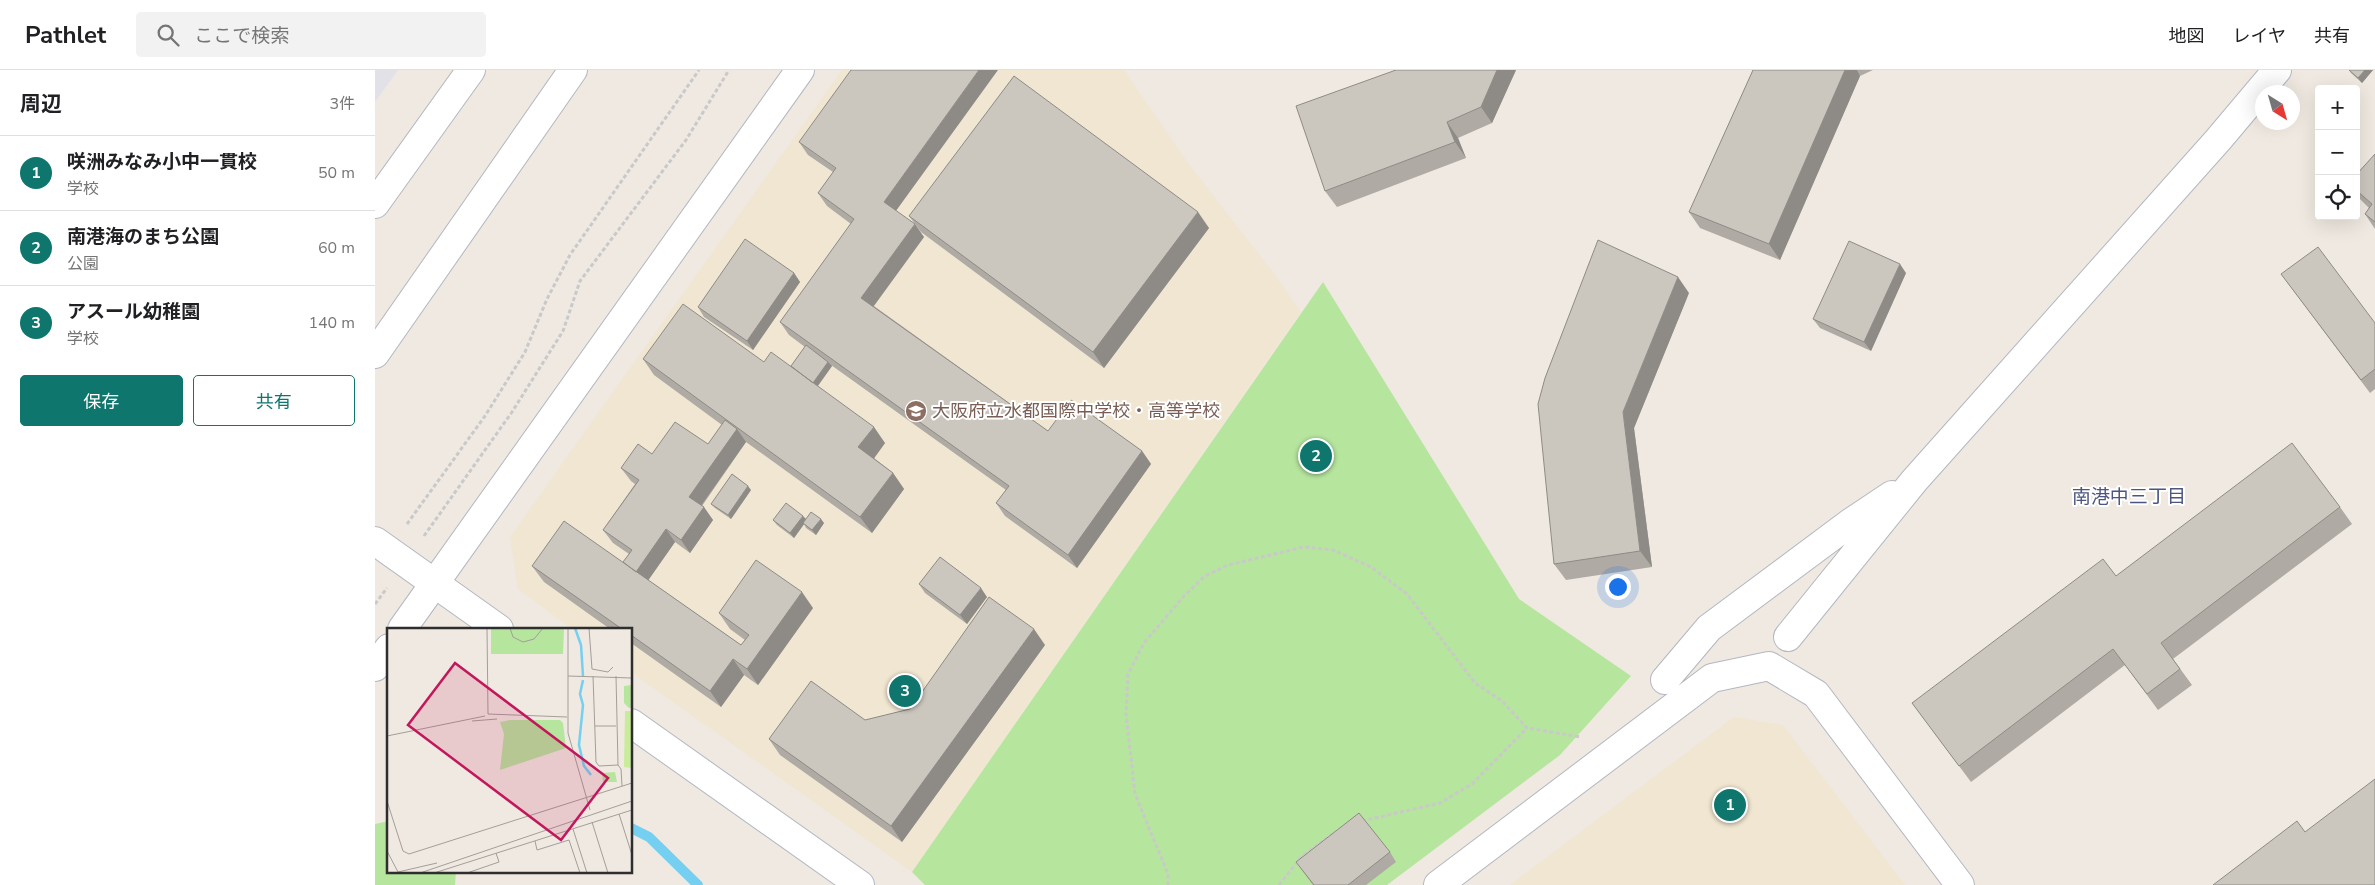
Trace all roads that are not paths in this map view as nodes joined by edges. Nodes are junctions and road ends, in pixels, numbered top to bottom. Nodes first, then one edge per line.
1 (471, 70) edge
2 (573, 70) edge
3 (800, 70) edge
4 (2277, 70) edge
5 (375, 204) edge
6 (375, 354) edge
7 (1914, 481) junction
8 (389, 551) edge
9 (435, 584) junction
10 (403, 628) edge
11 (498, 628) edge
12 (1788, 637) dead end
13 (387, 651) edge
14 (375, 667) edge
15 (1665, 680) dead end
16 (633, 724) edge
17 (860, 885) edge
18 (1437, 885) edge
19 (1959, 885) edge

1 - 5 street
2 - 6 street
3 - 9 street
4 - 7 street
7 - 12 street
7 - 15 street
8 - 9 street
9 - 10 street
9 - 11 street
13 - 14 street
16 - 17 street
18 - 19 street

